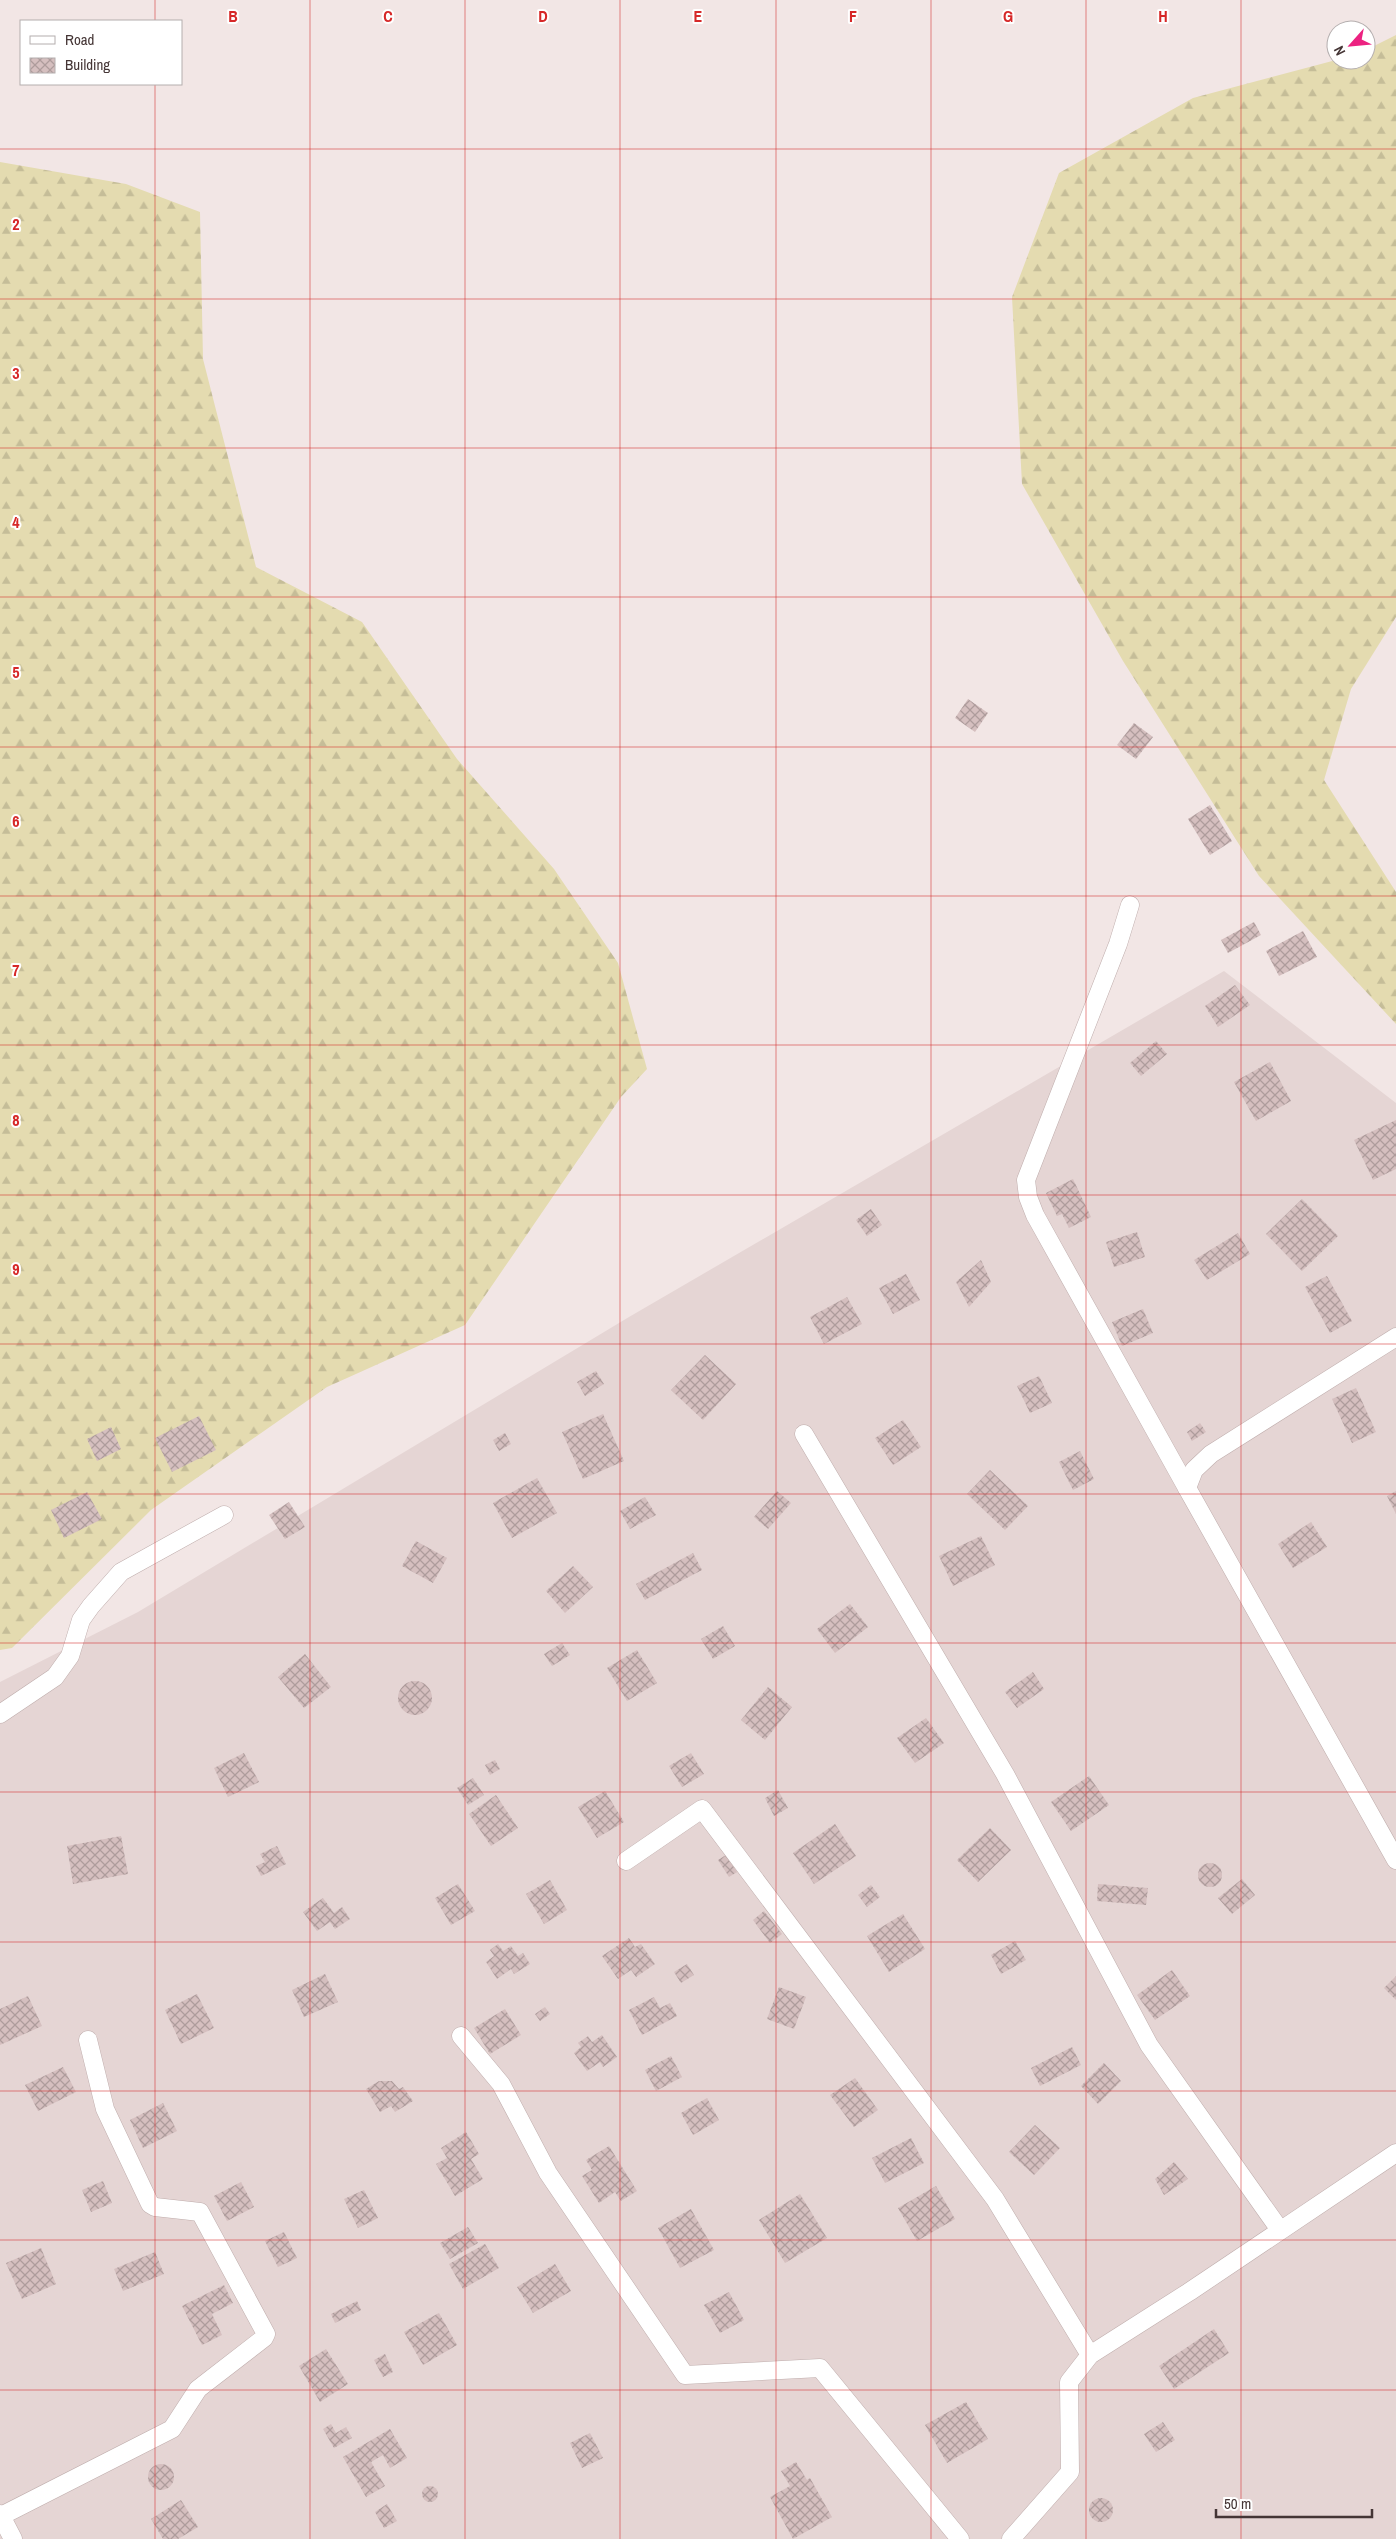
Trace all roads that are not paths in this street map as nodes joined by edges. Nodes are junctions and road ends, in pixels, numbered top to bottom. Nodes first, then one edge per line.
1 (1130, 905) dead end
2 (1396, 1337) edge
3 (804, 1434) dead end
4 (1186, 1488) junction
5 (224, 1515) dead end
6 (0, 1714) edge
7 (1396, 1860) edge
8 (626, 1861) dead end
9 (461, 2036) dead end
10 (88, 2040) dead end
11 (1396, 2153) edge
12 (1280, 2230) junction
13 (1090, 2355) junction
14 (0, 2515) edge
15 (13, 2539) edge
16 (960, 2539) edge
17 (1011, 2539) edge

1 - 4 street
2 - 4 street
3 - 12 street
4 - 7 street
5 - 6 street
8 - 13 street
9 - 16 street
10 - 14 street
11 - 12 street
12 - 13 street
13 - 17 street
14 - 15 street

